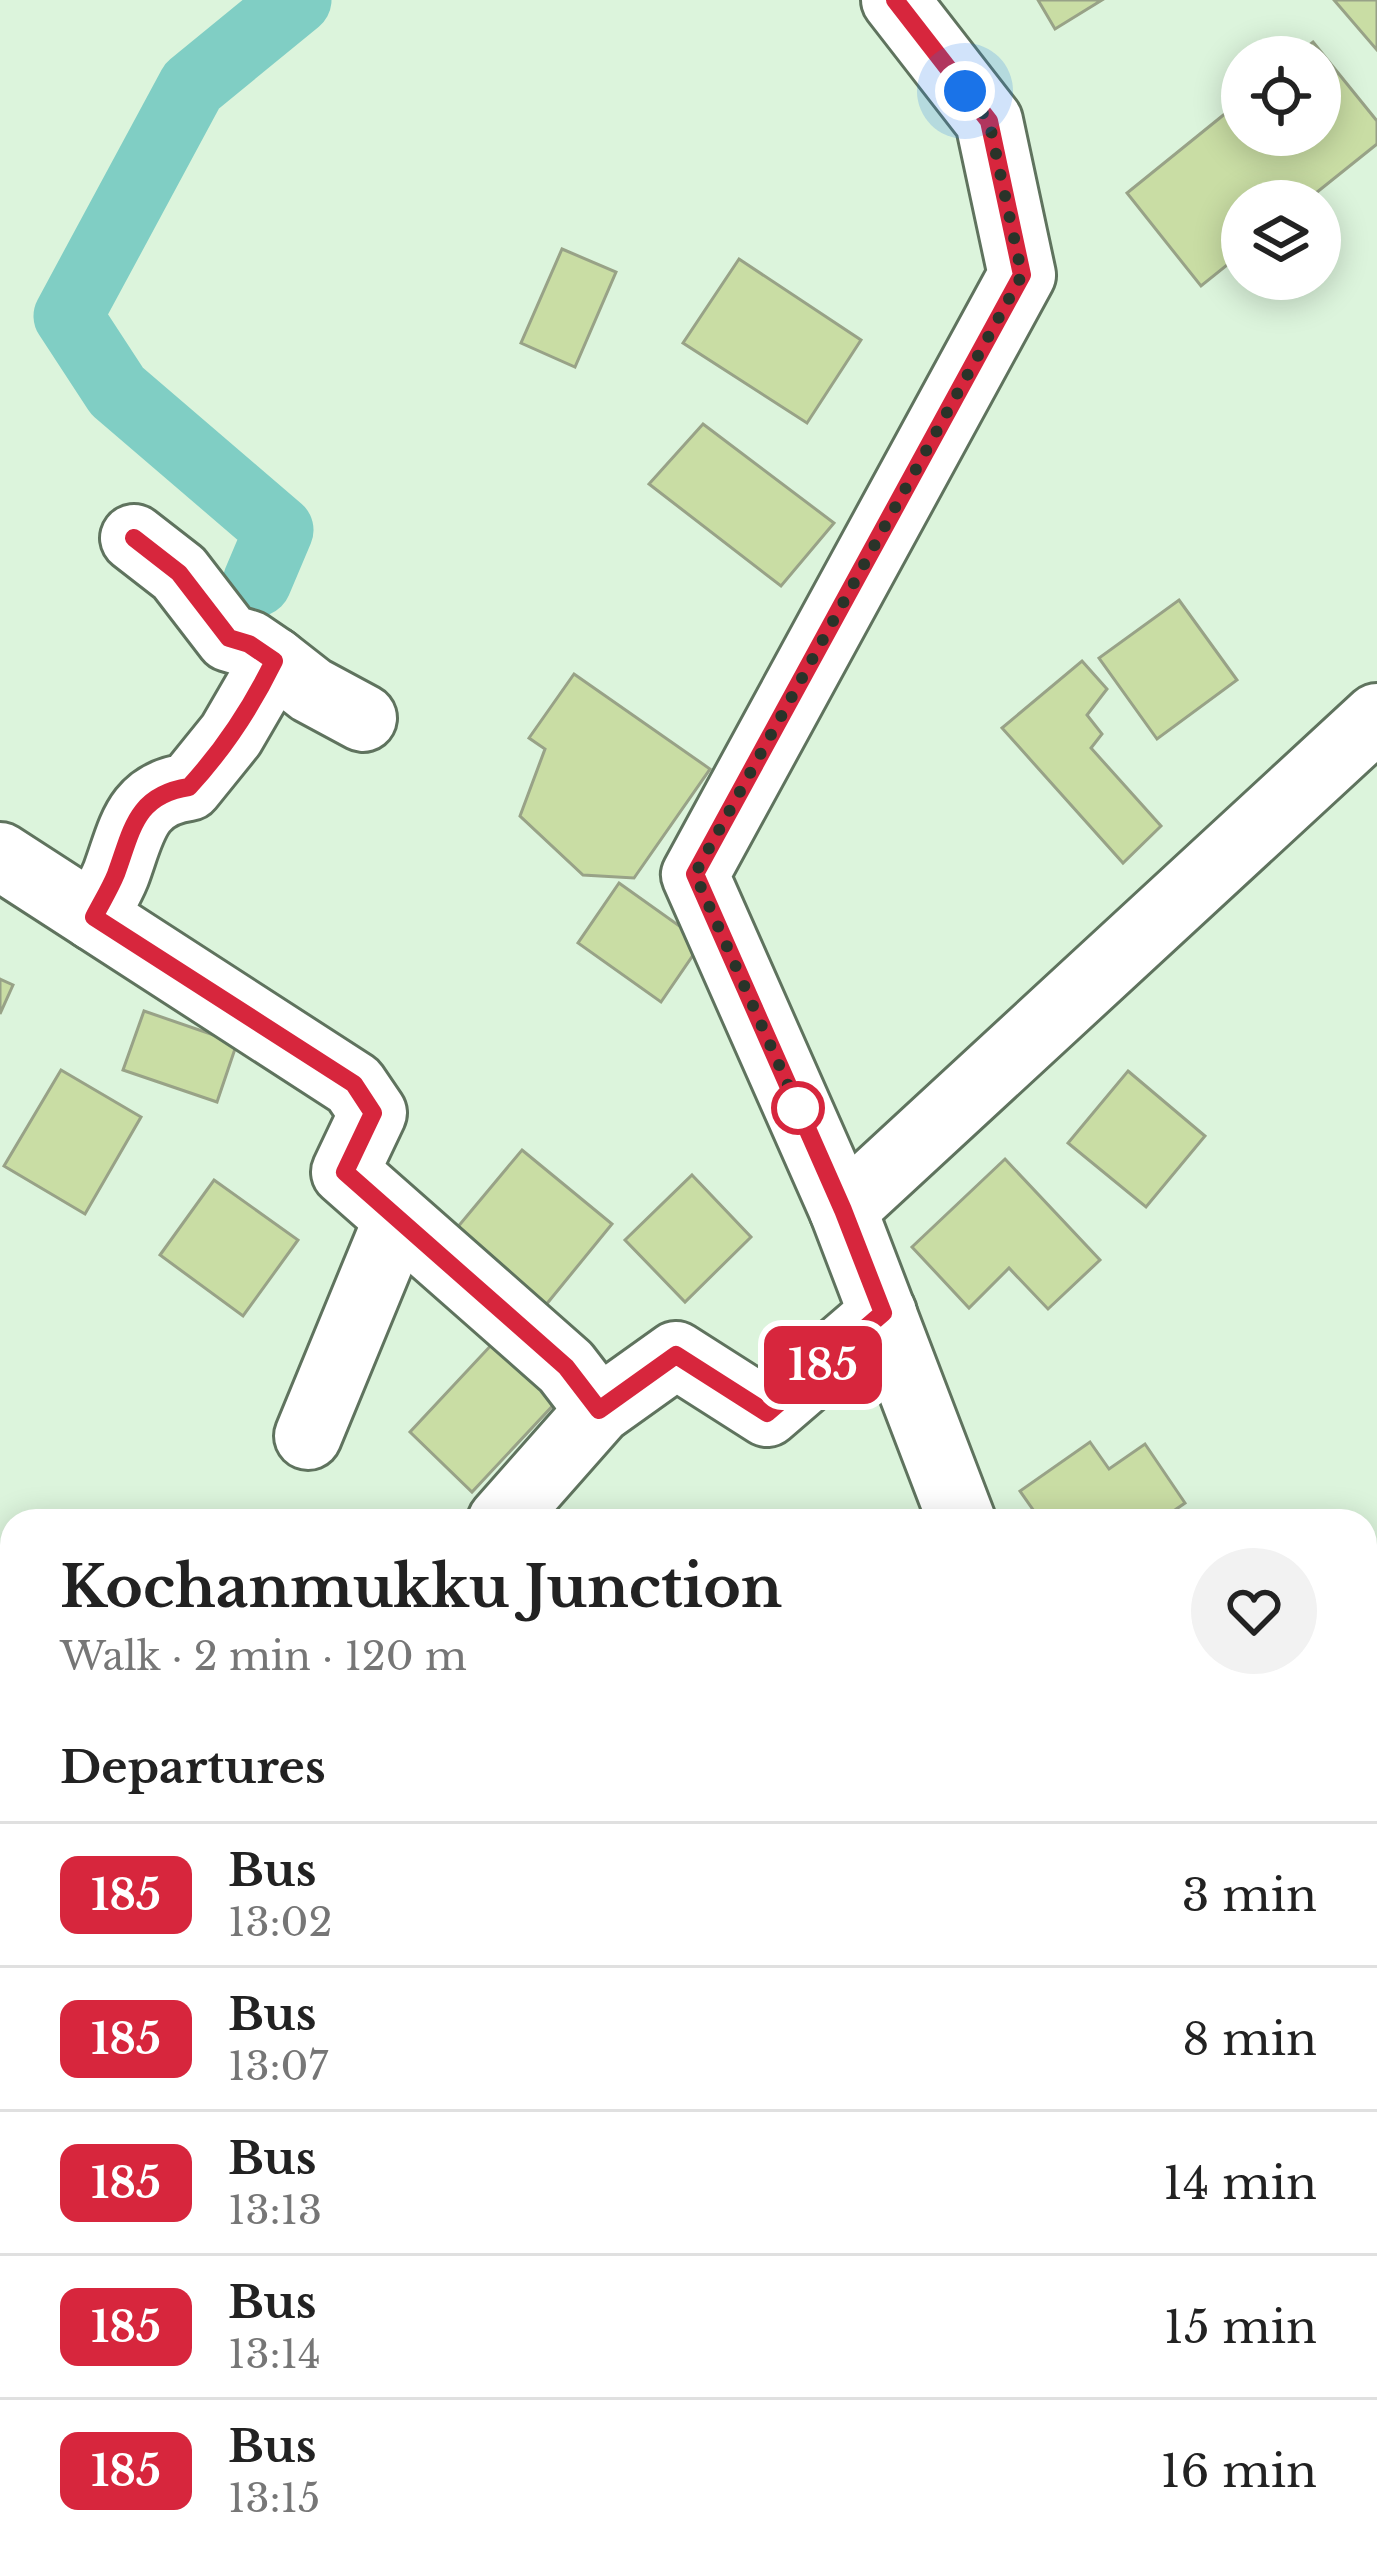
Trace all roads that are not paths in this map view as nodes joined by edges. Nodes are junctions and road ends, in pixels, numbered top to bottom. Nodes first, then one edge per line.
1 (895, 0) edge
2 (146, 548) dead end
3 (274, 661) junction
4 (1377, 717) edge
5 (363, 718) dead end
6 (0, 856) edge
7 (94, 917) junction
8 (843, 1210) junction
9 (397, 1220) junction
10 (883, 1313) junction
11 (599, 1410) junction
12 (308, 1436) dead end
13 (512, 1509) edge
14 (957, 1509) edge

1 - 8 main road
2 - 3 main road
3 - 5 main road
3 - 7 main road
4 - 8 main road
6 - 7 main road
7 - 9 main road
8 - 10 main road
9 - 11 main road
9 - 12 main road
10 - 11 main road
10 - 14 main road
11 - 13 main road

